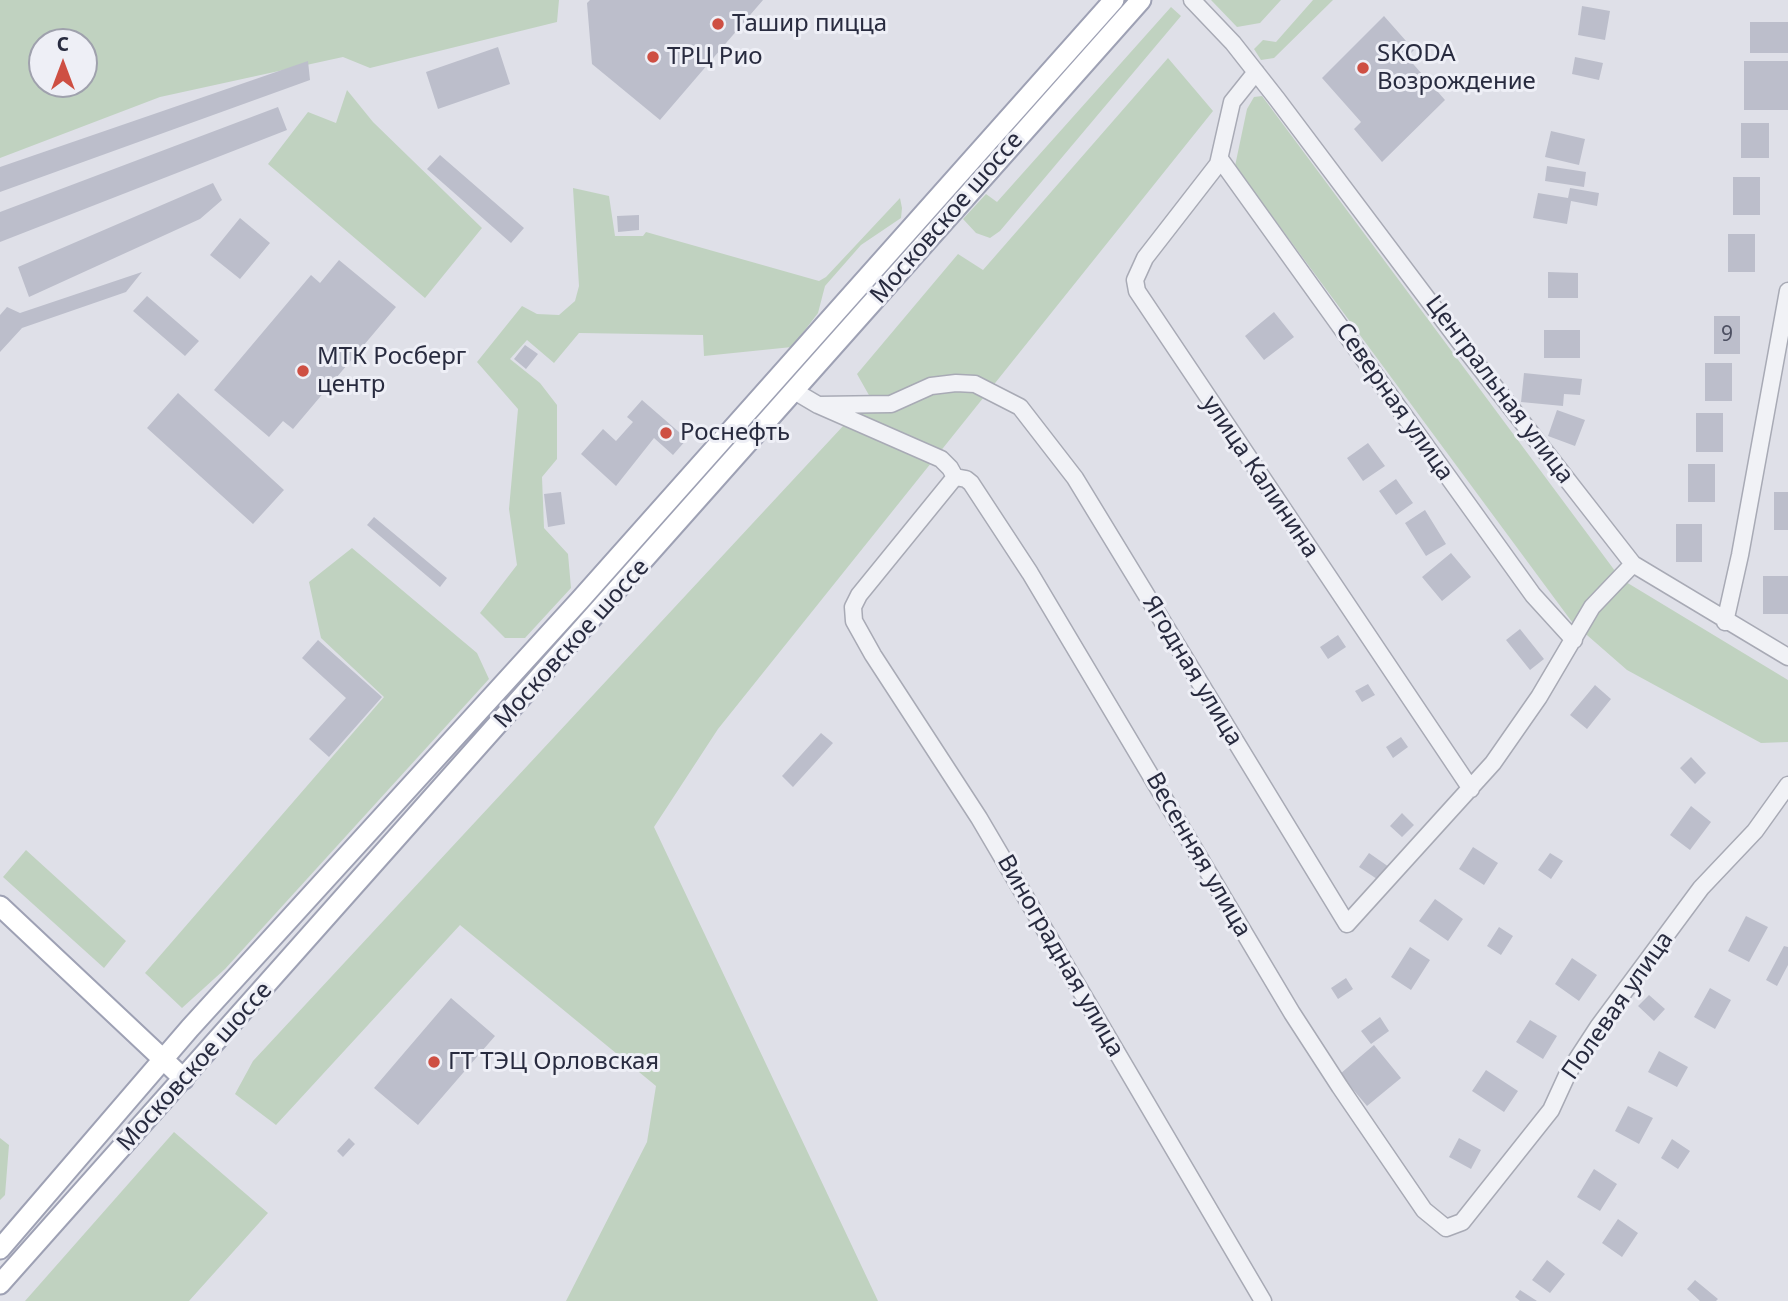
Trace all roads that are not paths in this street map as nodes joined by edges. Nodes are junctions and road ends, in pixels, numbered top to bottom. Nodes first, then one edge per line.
1 (1114, 0) edge
2 (1141, 0) edge
3 (1192, 0) edge
4 (1256, 72) junction
5 (1219, 162) junction
6 (1788, 291) edge
7 (796, 392) junction
8 (818, 405) junction
9 (955, 477) junction
10 (1633, 564) junction
11 (1725, 622) junction
12 (1574, 640) junction
13 (1788, 657) edge
14 (1788, 785) edge
15 (1471, 789) junction
16 (0, 906) edge
17 (162, 1059) junction
18 (184, 1079) junction
19 (1451, 1227) joint
20 (0, 1249) edge
21 (0, 1284) edge
22 (1263, 1301) edge

1 - 17 main road, Московское шоссе
2 - 7 main road, Московское шоссе
3 - 4 street, Центральная улица
4 - 5 street
4 - 10 street, Центральная улица
5 - 12 street, Северная улица
5 - 15 street, улица Калинина
6 - 11 street
7 - 8 street, Весенняя улица
7 - 18 main road, Московское шоссе
8 - 9 street, Весенняя улица
8 - 15 street, Ягодная улица
9 - 19 street, Весенняя улица
9 - 22 street, Виноградная улица
10 - 11 street, Центральная улица
10 - 12 street
11 - 13 street, Центральная улица
12 - 15 street
14 - 19 street, Полевая улица
16 - 17 main road
17 - 18 main road
17 - 20 main road, Московское шоссе
18 - 21 main road, Московское шоссе

